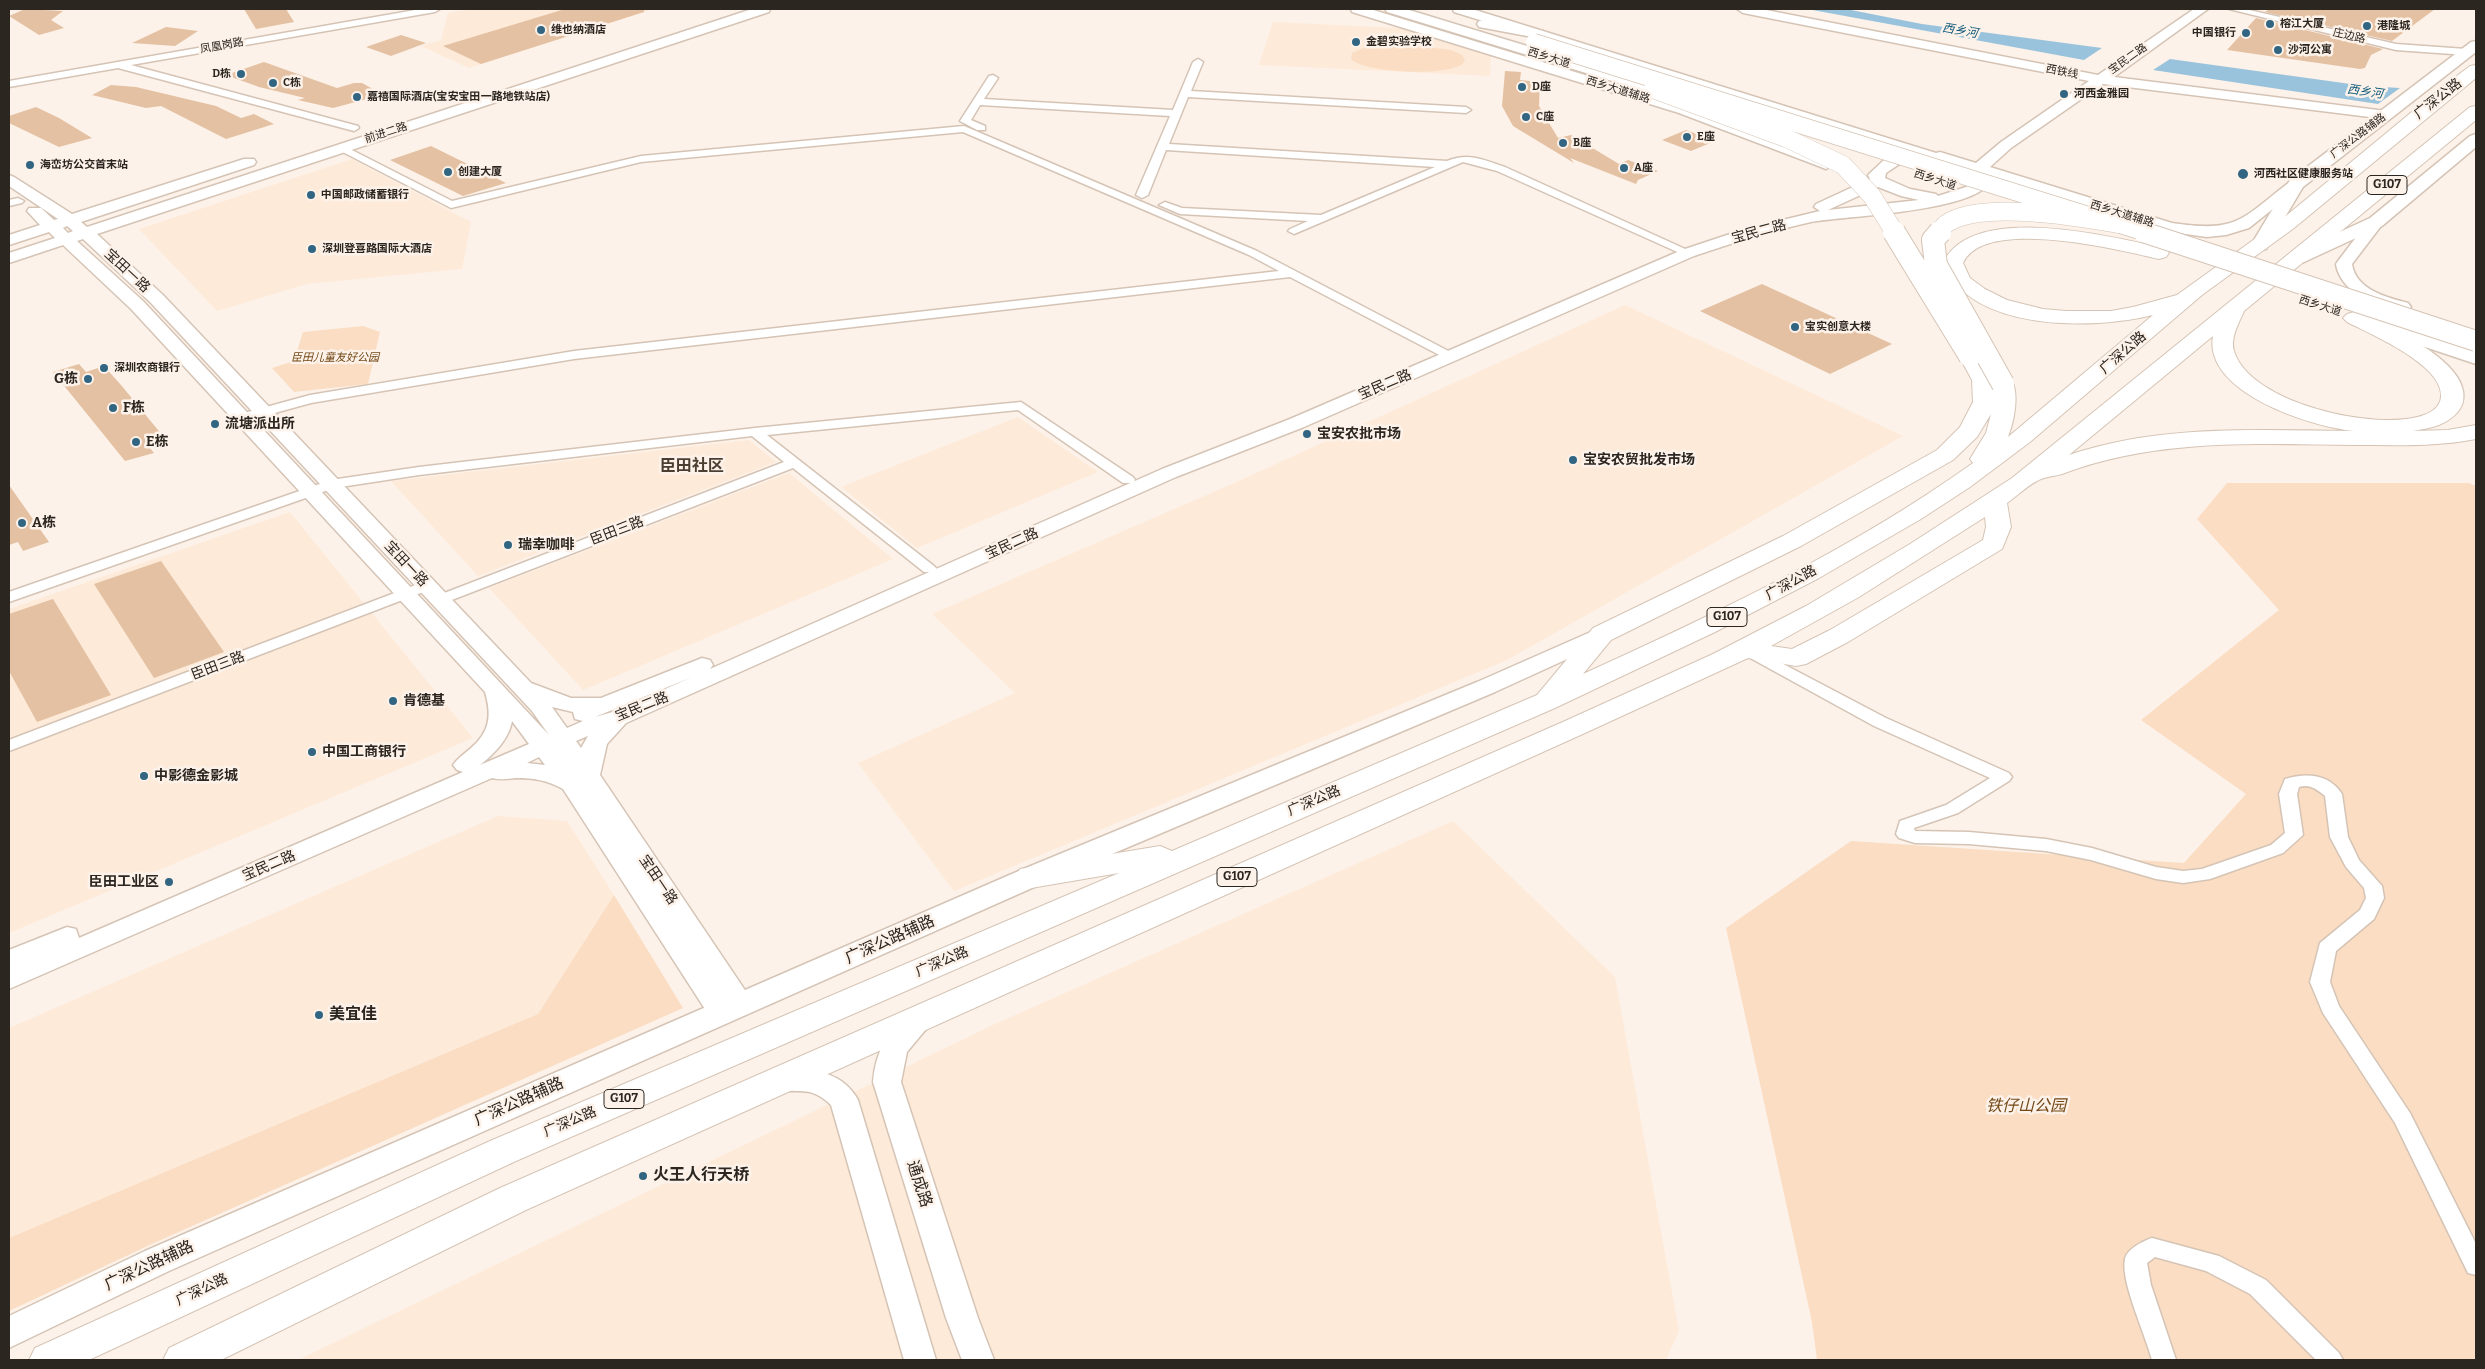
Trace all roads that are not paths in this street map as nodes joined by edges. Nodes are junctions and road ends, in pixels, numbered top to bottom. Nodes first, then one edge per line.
1 (435, 9) edge
2 (764, 9) edge
3 (1357, 9) edge
4 (1392, 9) edge
5 (1427, 9) edge
6 (1743, 9) edge
7 (2202, 9) edge
8 (2234, 9) edge
9 (1458, 14) edge
10 (2185, 14) edge
11 (1440, 24) junction
12 (1539, 39) junction
13 (2471, 48) edge
14 (1513, 57) junction
15 (1198, 62) dead end
16 (117, 65) junction
17 (2476, 70) edge
18 (993, 78) dead end
19 (2099, 79) junction
20 (2459, 83) junction
21 (9, 84) edge
22 (1653, 89) junction
23 (2413, 93) junction
24 (1185, 94) junction
25 (978, 102) junction
26 (1466, 110) dead end
27 (2476, 111) edge
28 (1177, 113) junction
29 (2386, 115) junction
30 (359, 126) joint
31 (327, 137) dead end
32 (2473, 144) edge
33 (2006, 145) junction
34 (1162, 147) junction
35 (340, 148) junction
36 (1934, 155) junction
37 (262, 158) dead end
38 (1450, 164) junction
39 (1835, 168) junction
40 (1978, 169) junction
41 (9, 180) edge
42 (1877, 180) junction
43 (2296, 184) junction
44 (1856, 193) junction
45 (1142, 195) junction
46 (1958, 195) junction
47 (12, 199) edge
48 (1322, 219) junction
49 (2376, 222) junction
50 (2118, 224) junction
51 (68, 230) junction
52 (1294, 231) dead end
53 (9, 240) edge
54 (2260, 245) junction
55 (1682, 251) junction
56 (2158, 253) junction
57 (9, 258) edge
58 (2298, 258) junction
59 (1292, 273) junction
60 (2195, 291) junction
61 (2236, 304) junction
62 (2397, 315) junction
63 (2354, 318) junction
64 (2476, 332) edge
65 (2476, 341) edge
66 (1446, 353) junction
67 (2476, 353) edge
68 (2476, 358) edge
69 (263, 411) junction
70 (242, 418) junction
71 (755, 432) junction
72 (2476, 432) edge
73 (2476, 447) edge
74 (2119, 450) junction
75 (794, 463) junction
76 (1128, 480) junction
77 (1964, 480) junction
78 (2020, 483) junction
79 (331, 484) junction
80 (311, 491) junction
81 (929, 569) junction
82 (433, 593) junction
83 (406, 594) junction
84 (9, 597) edge
85 (1602, 634) junction
86 (1745, 649) junction
87 (506, 686) junction
88 (1545, 702) junction
89 (618, 710) junction
90 (549, 737) junction
91 (9, 746) edge
92 (468, 772) junction
93 (580, 779) junction
94 (330, 831) junction
95 (1204, 849) junction
96 (1031, 877) junction
97 (9, 961) edge
98 (9, 979) edge
99 (731, 1009) junction
100 (924, 1016) junction
101 (779, 1080) junction
102 (2476, 1266) edge
103 (9, 1332) edge
104 (49, 1360) edge
105 (183, 1360) edge
106 (920, 1360) edge
107 (978, 1360) edge
108 (2164, 1360) edge
109 (2331, 1360) edge

1 - 16 street, 凤凰岗路
2 - 35 street, 前进二路
3 - 14 street, 西乡大道辅路
4 - 11 main road, 西乡大道
5 - 9 main road
6 - 19 street, 西铁线
7 - 10 street, 宝民二路
8 - 13 street, 庄边路
9 - 12 main road, 西乡大道
10 - 19 street, 宝民二路
11 - 14 main road
11 - 22 main road, 西乡大道
12 - 36 street, 西乡大道辅路
12 - 50 main road, 西乡大道, bridge
13 - 23 main road, 广深公路辅路
14 - 39 street, 西乡大道辅路
15 - 24 street
16 - 21 street, 凤凰岗路
16 - 30 street
17 - 20 highway, 广深公路 / G107
18 - 25 street
19 - 29 street, 西铁线
19 - 33 street, 宝民二路
20 - 23 highway
20 - 54 highway, 广深公路 / G107
22 - 56 main road, 西乡大道, bridge
22 - 85 highway, bridge
23 - 29 main road, 广深公路辅路
24 - 26 street
24 - 28 street
25 - 28 street
25 - 45 street
27 - 58 highway, G107
28 - 34 street
29 - 43 main road, 广深公路辅路
30 - 31 street, 前进二路
32 - 49 main road
33 - 36 street, 宝民二路
33 - 40 street, 宝民二路
34 - 38 street
34 - 45 street
35 - 51 street, 前进二路
35 - 59 street
36 - 40 street, 西乡大道辅路
36 - 42 street, 宝民二路
37 - 51 street, 前进二路
38 - 48 street
38 - 55 street
39 - 42 street, 西乡大道辅路
39 - 44 street
40 - 43 street, 西乡大道辅路
40 - 46 street, 宝民二路
41 - 51 street, 宝田一路
42 - 44 street, 宝民二路
42 - 46 street, 西乡大道辅路
43 - 54 main road, 广深公路辅路
44 - 55 street, 宝民二路
45 - 48 street
46 - 55 street, 宝民二路
47 - 51 street, 宝田一路
48 - 52 street
49 - 58 main road
49 - 64 street
50 - 62 main road, 西乡大道, bridge
50 - 77 highway, bridge
51 - 53 street, 前进二路
51 - 57 street, 前进二路
51 - 69 street, 宝田一路
51 - 70 street, 宝田一路
54 - 60 highway, 广深公路 / G107
55 - 66 street, 宝民二路
56 - 60 highway
56 - 63 main road, 西乡大道
58 - 61 highway, G107
59 - 66 street
59 - 69 street
60 - 77 highway, 广深公路 / G107
61 - 63 highway
61 - 78 highway, G107
62 - 65 main road, 西乡大道, bridge
62 - 67 highway, bridge
63 - 68 main road, 西乡大道
66 - 76 street, 宝民二路
66 - 89 street, 宝民二路
69 - 70 street
69 - 79 street, 宝田一路
70 - 80 street, 宝田一路
71 - 75 street
71 - 76 street
71 - 79 street
72 - 74 highway
73 - 74 highway
74 - 78 highway
75 - 81 street
75 - 82 street, 臣田三路
76 - 81 street, 宝民二路
77 - 88 highway, 广深公路 / G107
78 - 86 highway, G107
79 - 80 street
79 - 82 street, 宝田一路
80 - 83 street, 宝田一路
80 - 84 street
81 - 89 street, 宝民二路
82 - 83 street, 臣田三路
82 - 87 street, 宝田一路
83 - 87 street, 宝田一路
83 - 91 street, 臣田三路
85 - 88 highway
85 - 96 main road, 广深公路辅路
86 - 100 highway, G107
86 - 102 street
87 - 89 street
87 - 90 street, 宝田一路
87 - 92 street
88 - 95 highway, 广深公路 / G107
89 - 90 street, 宝民二路
89 - 93 street
90 - 92 street, 宝民二路
90 - 93 street, 宝田一路
92 - 93 street
92 - 94 street, 宝民二路
93 - 99 street, 宝田一路
94 - 97 street, 宝民二路
94 - 98 street, 宝民二路
95 - 96 highway
95 - 104 highway, 广深公路 / G107
96 - 99 main road, 广深公路辅路
99 - 103 main road, 广深公路辅路
100 - 101 highway, G107
100 - 107 street, 通成路
101 - 105 highway, G107
101 - 106 street
108 - 109 street

